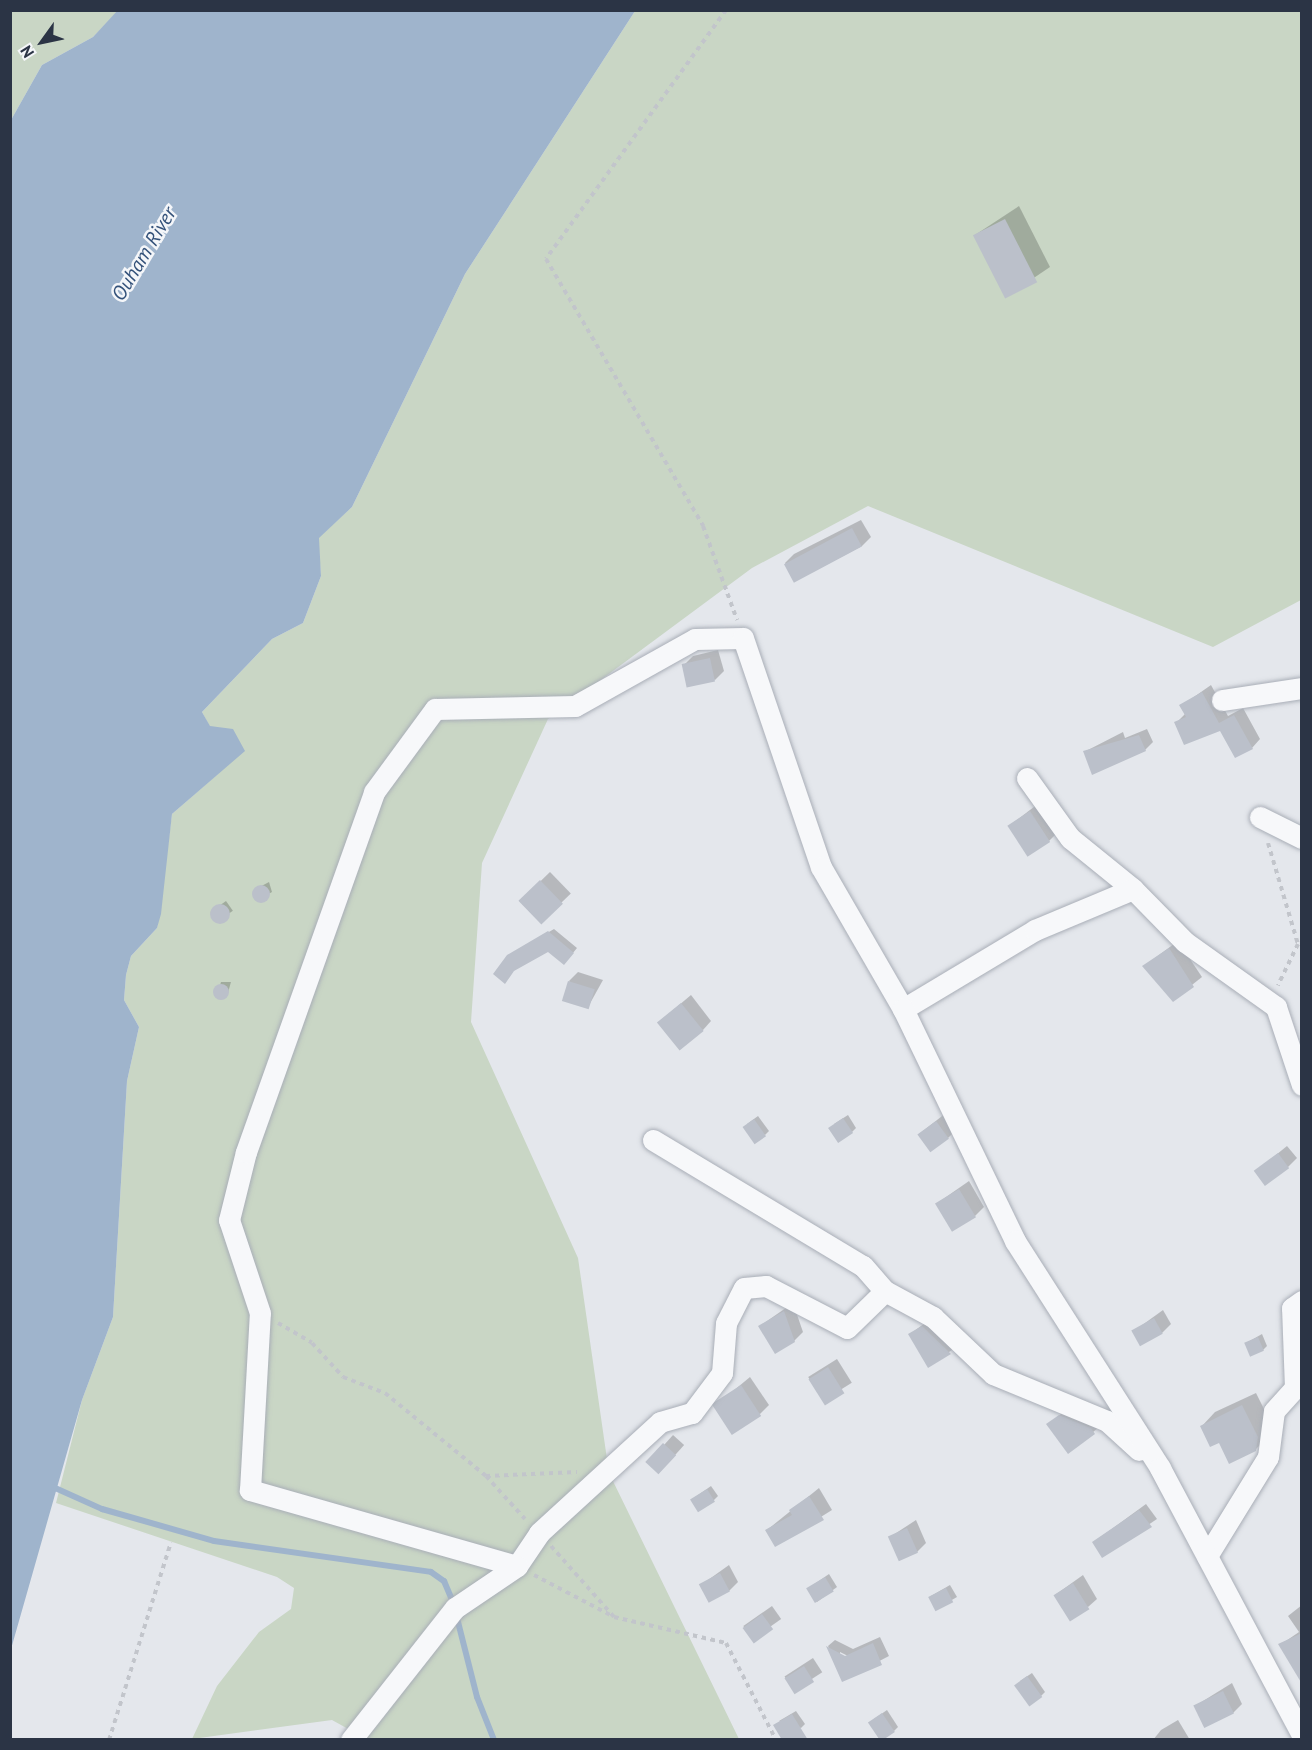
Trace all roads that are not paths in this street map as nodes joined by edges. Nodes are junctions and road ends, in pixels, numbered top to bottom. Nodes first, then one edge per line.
1 (1302, 688) edge
2 (1222, 700) dead end
3 (1027, 778) dead end
4 (1260, 817) road end
5 (1302, 838) edge
6 (1134, 889) junction
7 (903, 1008) junction
8 (1277, 1016) junction
9 (1302, 1048) edge
10 (1302, 1085) edge
11 (653, 1140) dead end
12 (885, 1291) junction
13 (1302, 1300) edge
14 (1160, 1468) junction
15 (1207, 1556) junction
16 (517, 1566) junction
17 (1302, 1735) edge
18 (351, 1740) edge

1 - 2 street
3 - 6 street
4 - 5 street
6 - 7 street
6 - 8 street
7 - 14 street
7 - 16 street
8 - 9 street
8 - 10 street
11 - 12 street
12 - 14 street
12 - 16 street
13 - 15 street
14 - 15 street
15 - 17 street
16 - 18 street

